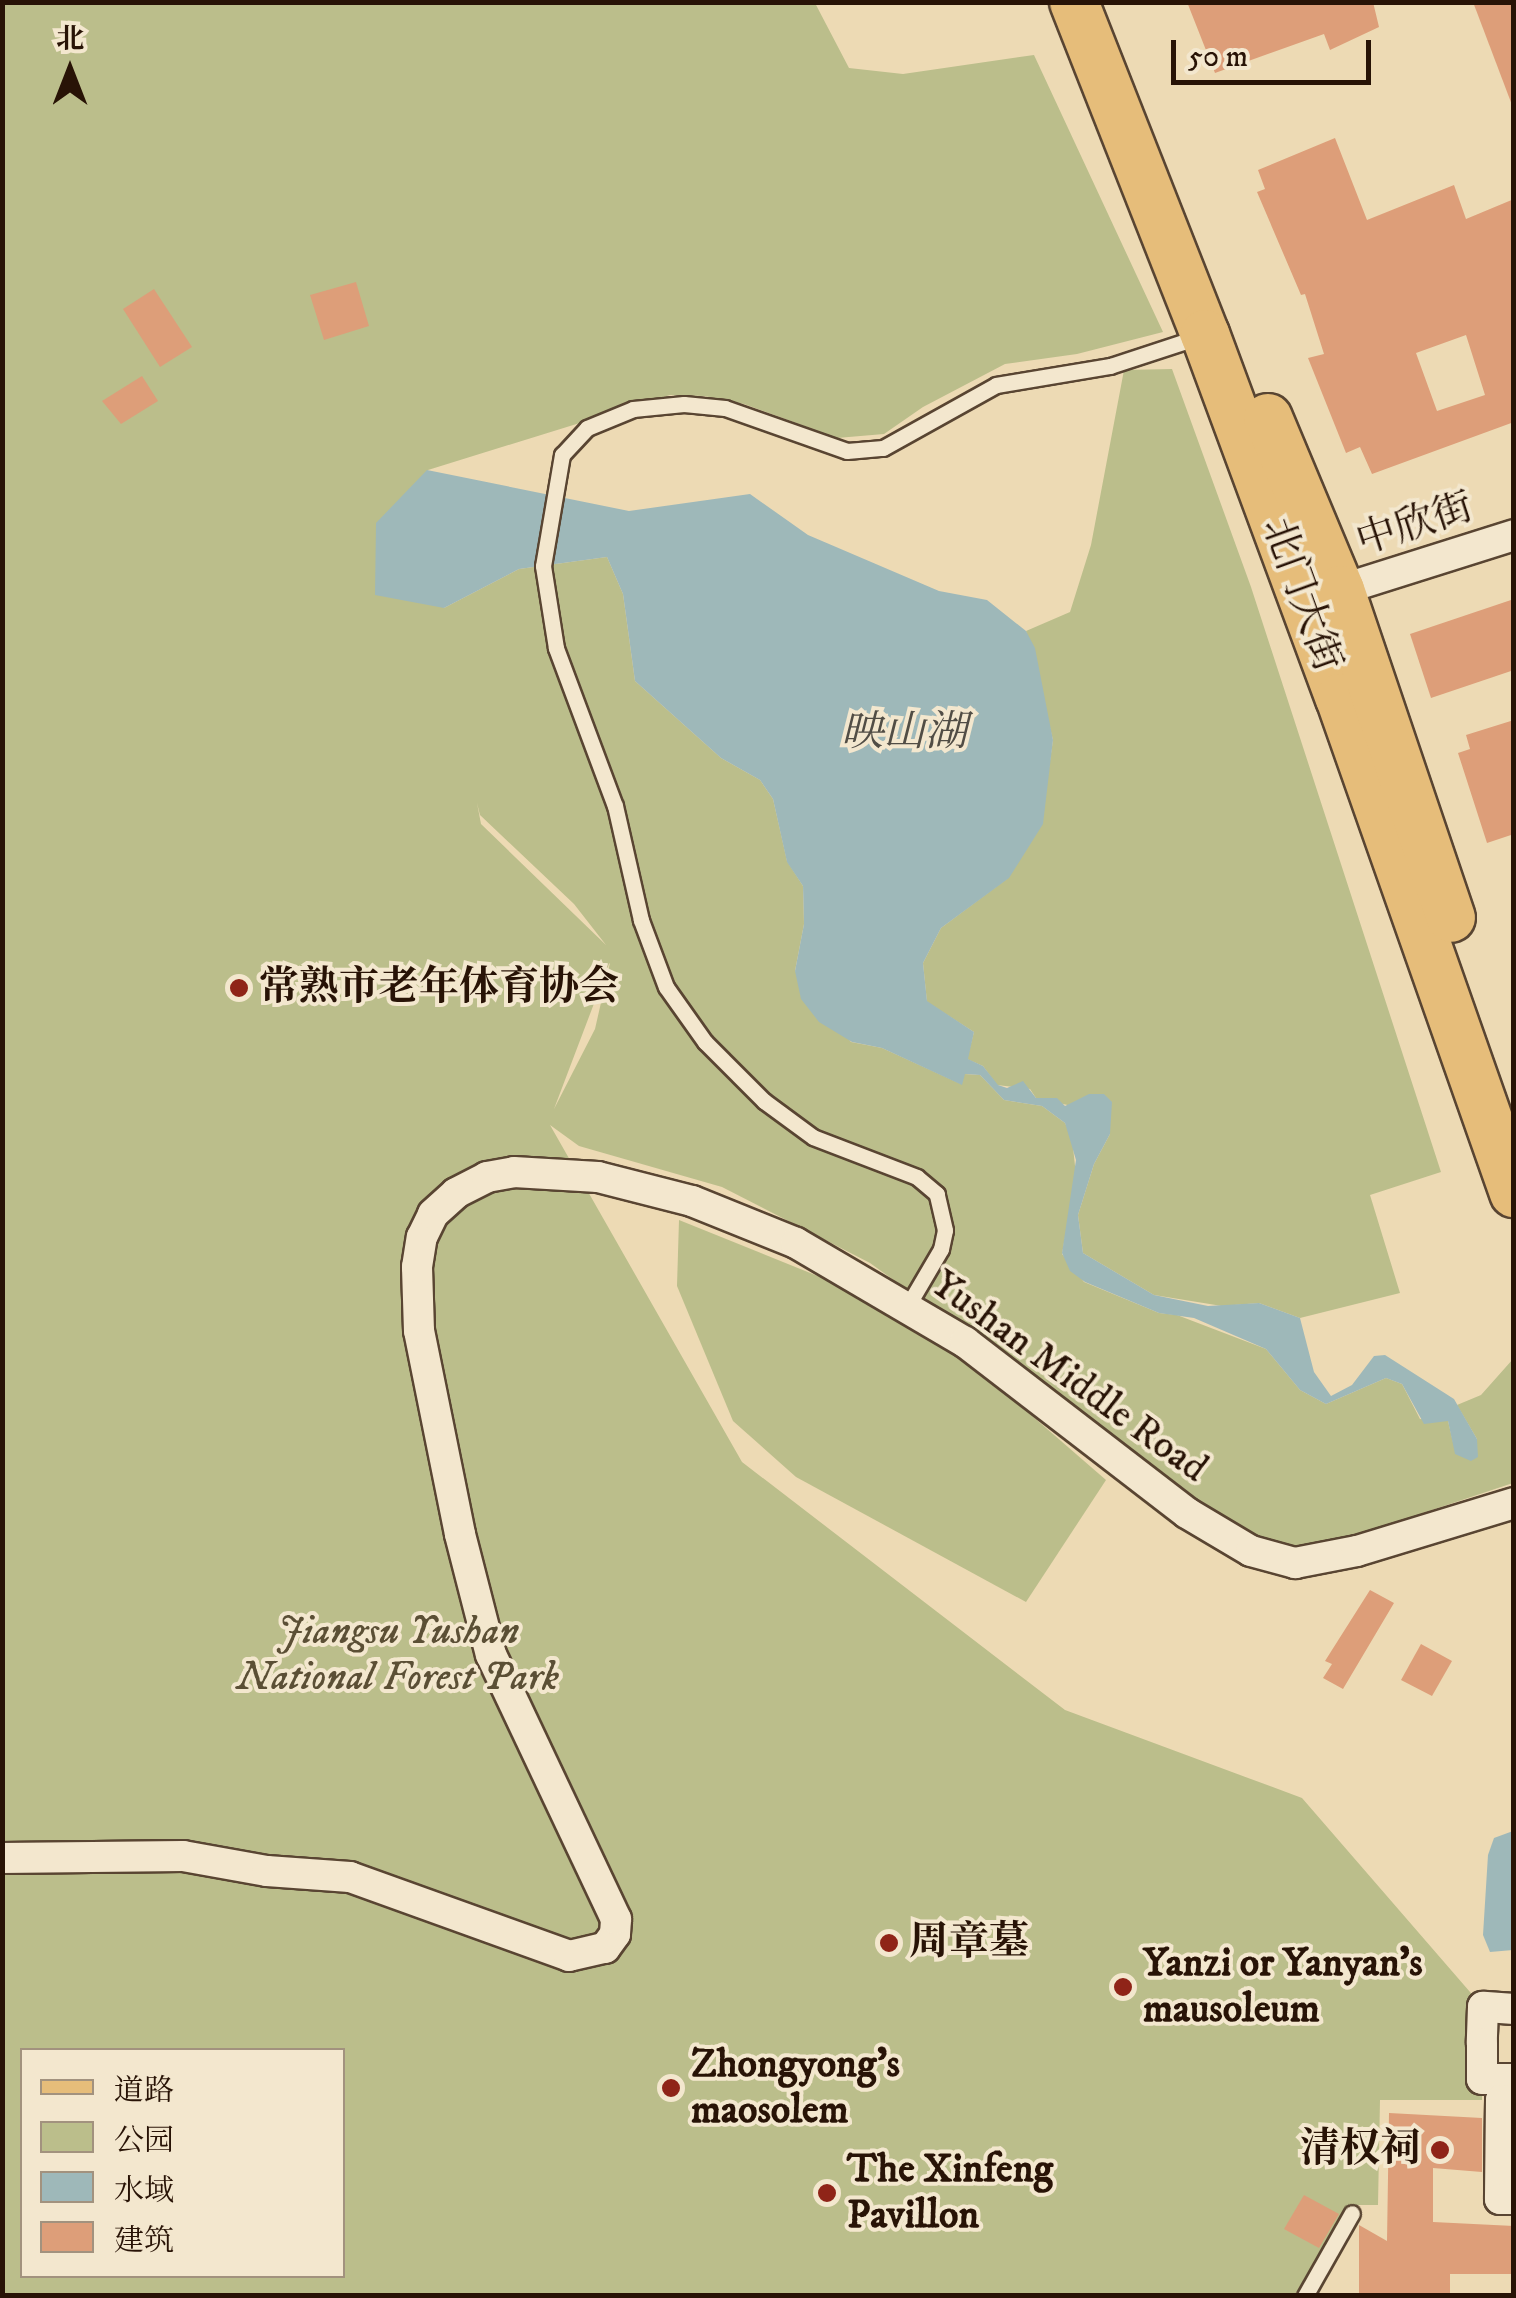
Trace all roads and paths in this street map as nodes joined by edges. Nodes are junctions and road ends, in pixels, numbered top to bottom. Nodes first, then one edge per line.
1 (1074, 2) edge
2 (1097, 2) edge
3 (1204, 334) junction
4 (1514, 535) edge
5 (1340, 590) junction
6 (1514, 1102) edge
7 (1514, 1193) edge
8 (907, 1307) junction
9 (1514, 1503) edge
10 (2, 1858) edge
11 (1514, 2008) edge
12 (1514, 2079) edge
13 (1514, 2101) edge
14 (1514, 2199) edge
15 (1352, 2213) dead end
16 (1305, 2296) edge

1 - 3 main road, 北门大街
2 - 5 main road, 北门大街
3 - 7 main road, 北门大街
3 - 8 lane
4 - 5 street, 中欣街
5 - 6 main road, 北门大街
8 - 9 street, Yushan Middle Road
8 - 10 street, Yushan Middle Road
11 - 12 street
13 - 14 street
15 - 16 lane

